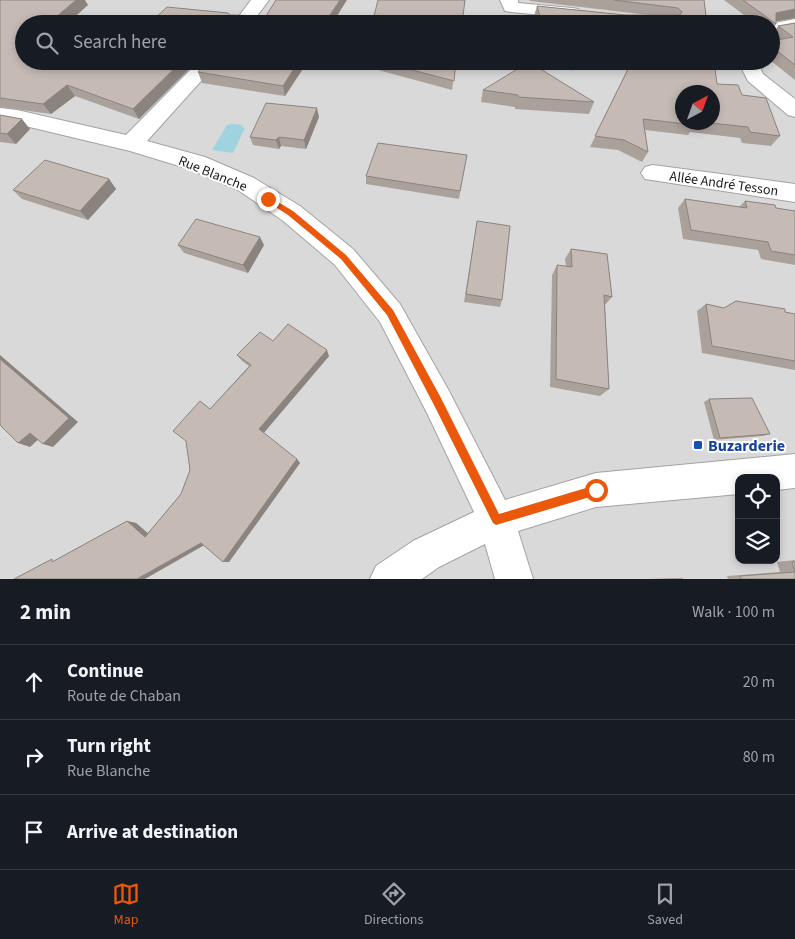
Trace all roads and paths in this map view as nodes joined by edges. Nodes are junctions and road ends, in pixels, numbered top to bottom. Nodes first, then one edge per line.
1 (260, 0) edge
2 (509, 10) edge
3 (249, 15) edge
4 (591, 15) edge
5 (795, 24) edge
6 (780, 27) edge
7 (201, 70) edge
8 (752, 70) edge
9 (795, 110) edge
10 (0, 115) edge
11 (131, 144) junction
12 (653, 173) dead end
13 (795, 193) edge
14 (795, 471) edge
15 (496, 520) junction
16 (389, 579) edge
17 (514, 579) edge

1 - 3 street
2 - 4 street
5 - 6 street
7 - 11 street
8 - 9 street
10 - 11 street, Rue Blanche
11 - 15 street, Rue Blanche
12 - 13 street, Allée André Tesson
14 - 15 street
15 - 16 street
15 - 17 street, Rue Blanche

